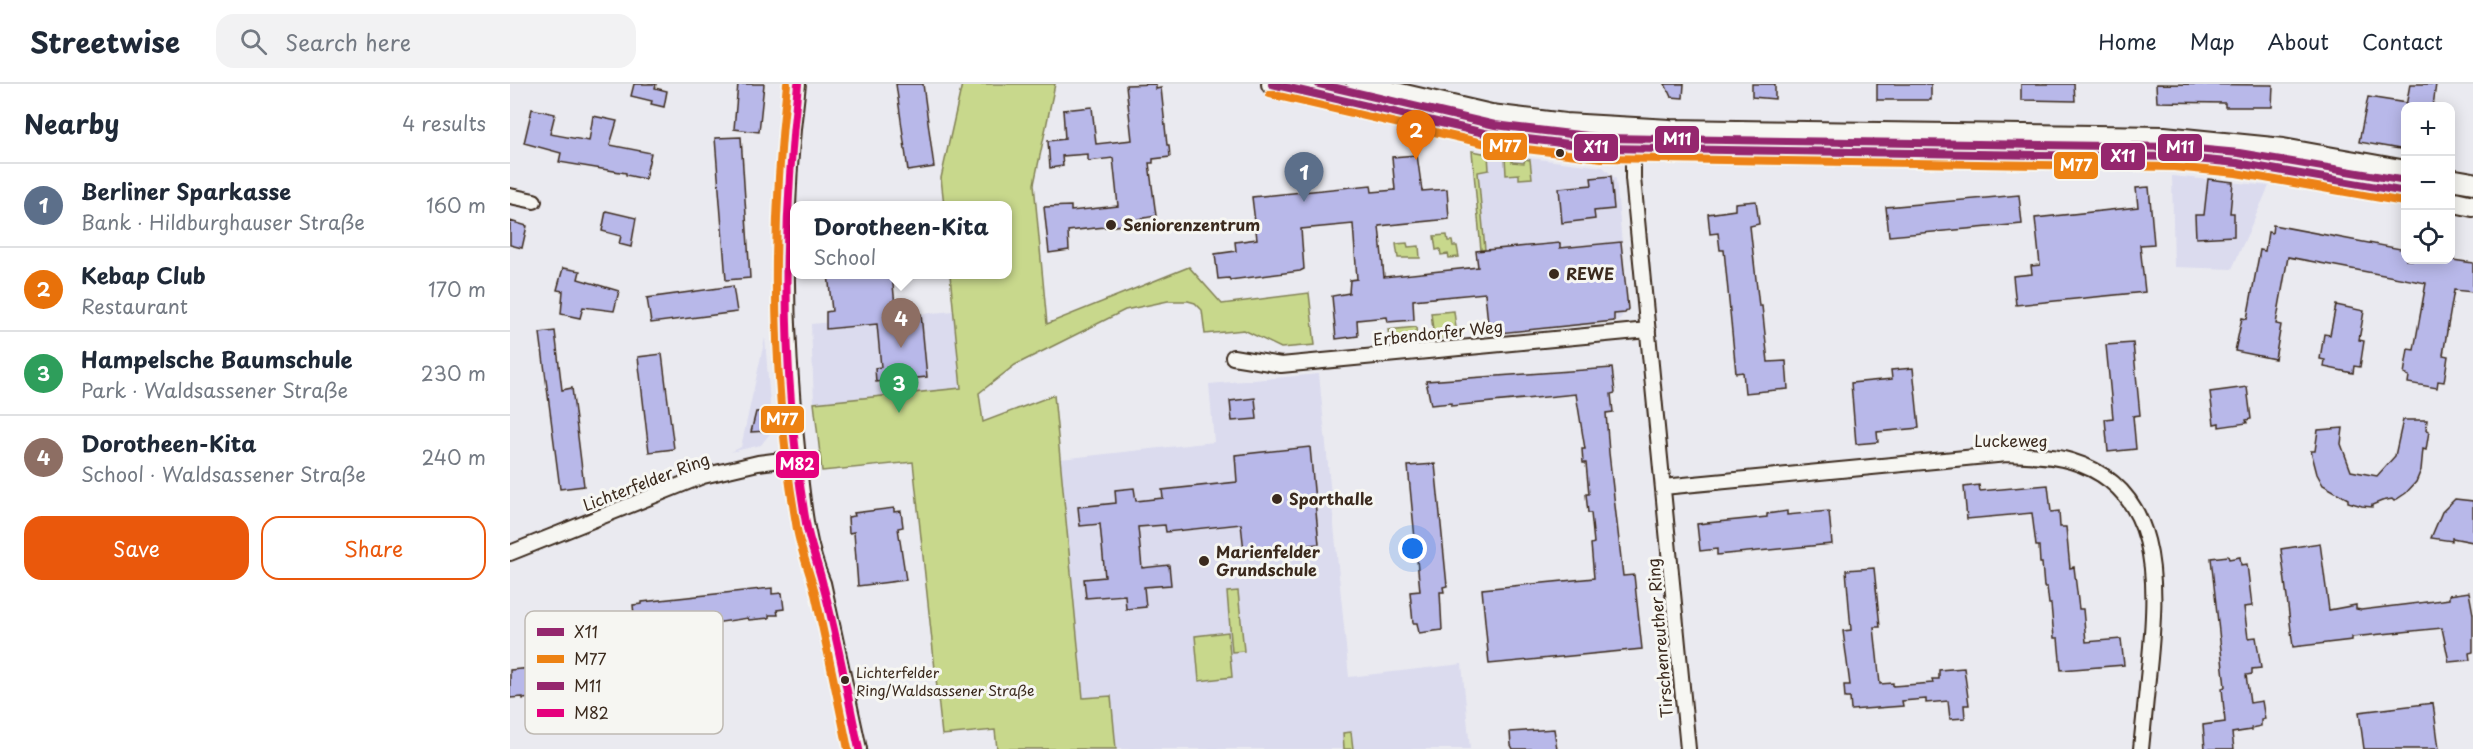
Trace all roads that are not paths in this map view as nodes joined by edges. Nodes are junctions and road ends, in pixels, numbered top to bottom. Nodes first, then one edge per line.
1 (798, 84) edge
2 (1272, 84) edge
3 (1357, 84) edge
4 (1633, 129) junction
5 (1632, 149) junction
6 (2401, 170) edge
7 (2455, 180) edge
8 (2473, 183) edge
9 (2401, 191) edge
10 (510, 196) edge
11 (534, 201) dead end
12 (2455, 202) edge
13 (2473, 206) edge
14 (1648, 330) junction
15 (1233, 357) dead end
16 (798, 458) junction
17 (1663, 488) junction
18 (510, 553) edge
19 (860, 749) edge
20 (1688, 749) edge
21 (2141, 749) edge

1 - 16 street
2 - 5 main road
3 - 4 main road
4 - 5 street, Tirschenreuther Ring
4 - 6 main road
5 - 9 main road
5 - 14 street, Tirschenreuther Ring
7 - 8 main road
10 - 11 street
12 - 13 main road
14 - 15 street, Erbendorfer Weg
14 - 17 street, Tirschenreuther Ring
16 - 18 street, Lichterfelder Ring
16 - 19 street
17 - 20 street, Tirschenreuther Ring
17 - 21 street, Luckeweg

